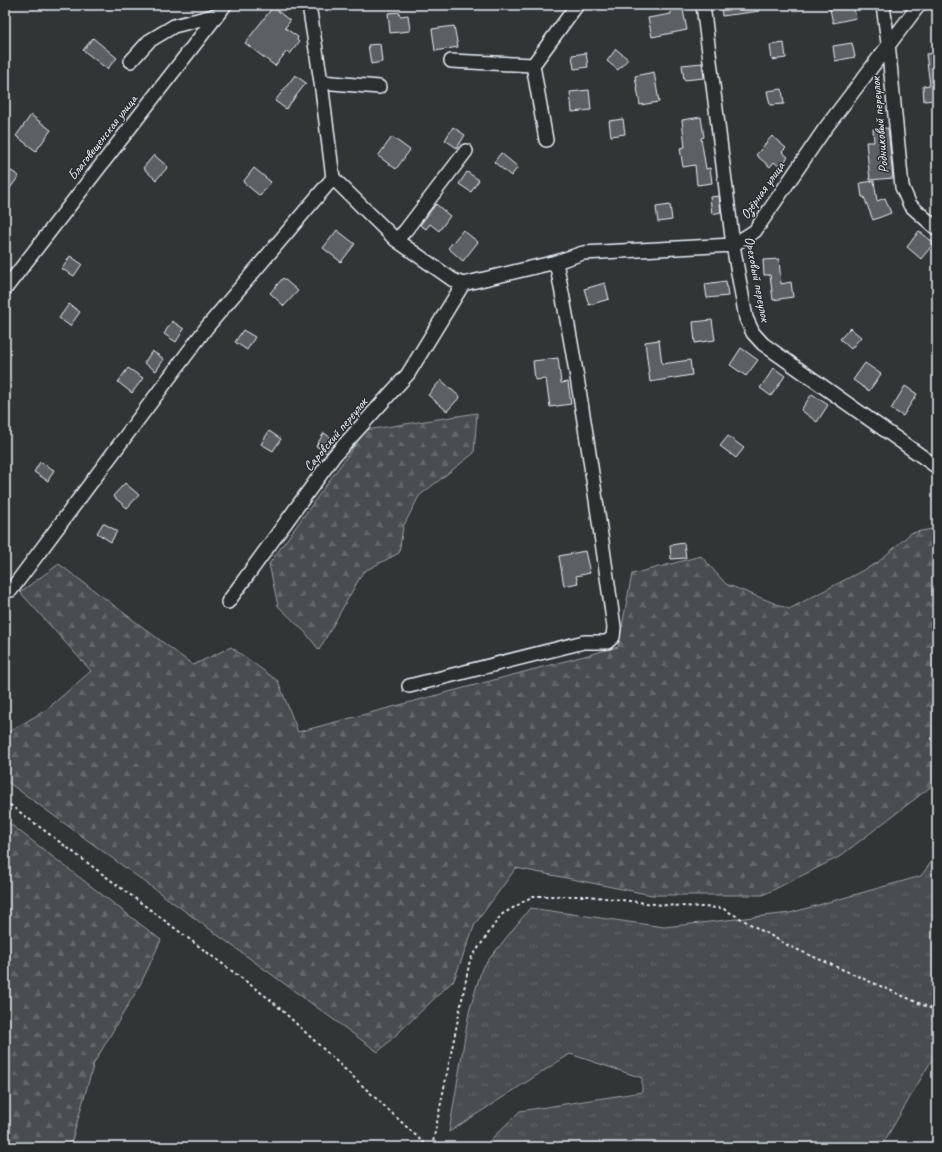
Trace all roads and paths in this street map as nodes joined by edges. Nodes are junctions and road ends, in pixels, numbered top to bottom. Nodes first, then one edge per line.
1 (309, 5) edge
2 (577, 5) edge
3 (703, 5) edge
4 (883, 5) edge
5 (919, 5) edge
6 (221, 10) edge
7 (888, 43) junction
8 (132, 61) dead end
9 (451, 61) dead end
10 (533, 65) junction
11 (322, 82) junction
12 (379, 88) dead end
13 (546, 140) dead end
14 (466, 151) dead end
15 (333, 178) junction
16 (937, 229) edge
17 (396, 240) junction
18 (733, 245) junction
19 (556, 262) junction
20 (463, 284) junction
21 (5, 289) edge
22 (937, 467) edge
23 (11, 590) dead end
24 (228, 602) dead end
25 (409, 686) dead end
26 (5, 801) edge
27 (937, 1011) edge
28 (428, 1147) edge
29 (432, 1147) edge

1 - 11 street
2 - 10 street
3 - 18 street, Ореховый переулок
4 - 7 street, Родниковый переулок
5 - 7 street, Озёрная улица
6 - 8 street
6 - 21 street, Благовещенская улица
7 - 16 street, Родниковый переулок
7 - 18 street, Озёрная улица
9 - 10 street
10 - 13 street
11 - 12 street
11 - 15 street
14 - 17 street
15 - 17 street
15 - 23 street
17 - 20 street
18 - 19 street, Озёрная улица
18 - 22 street, Ореховый переулок
19 - 20 street, Озёрная улица
19 - 25 street
20 - 24 street, Саровский переулок
26 - 28 path
27 - 29 path

